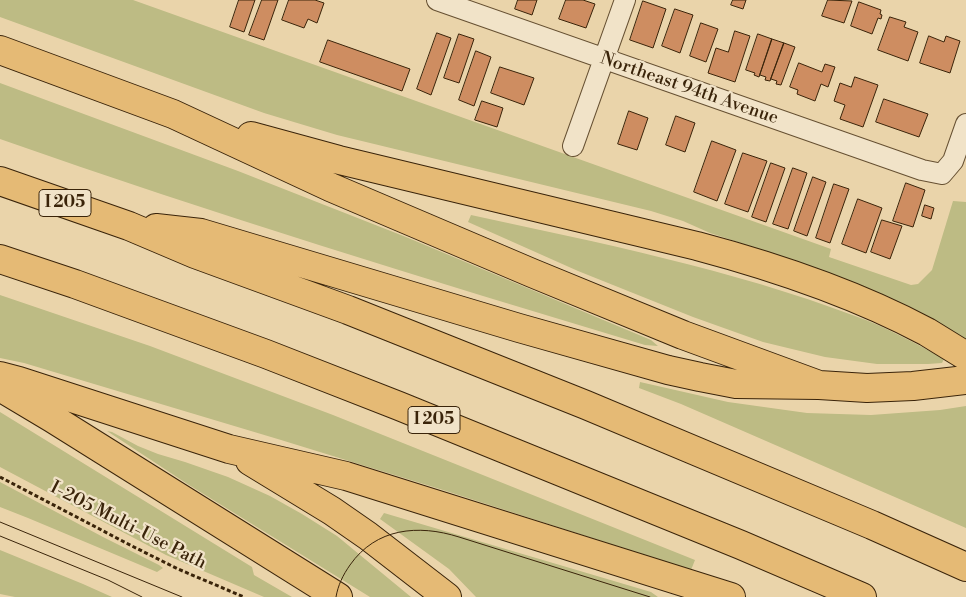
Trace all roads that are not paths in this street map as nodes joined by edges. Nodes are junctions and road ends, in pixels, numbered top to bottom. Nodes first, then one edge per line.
1 (438, 0) edge
2 (625, 0) edge
3 (0, 50) edge
4 (604, 59) junction
5 (173, 114) junction
6 (966, 124) edge
7 (573, 146) dead end
8 (0, 181) edge
9 (129, 226) junction
10 (0, 259) edge
11 (966, 356) edge
12 (0, 376) edge
13 (966, 380) edge
14 (819, 385) junction
15 (0, 387) edge
16 (229, 449) junction
17 (966, 567) edge
18 (338, 597) edge
19 (446, 597) edge
20 (731, 597) edge
21 (862, 597) edge

1 - 4 street, Northeast 94th Avenue
2 - 4 street
3 - 5 highway
4 - 6 street, Northeast 94th Avenue
4 - 7 street
5 - 11 highway
5 - 14 highway
8 - 9 highway, I 205
9 - 14 highway
9 - 17 highway, I 205
10 - 21 highway, I 205
12 - 16 highway
13 - 14 highway
15 - 18 highway
16 - 19 highway
16 - 20 highway

